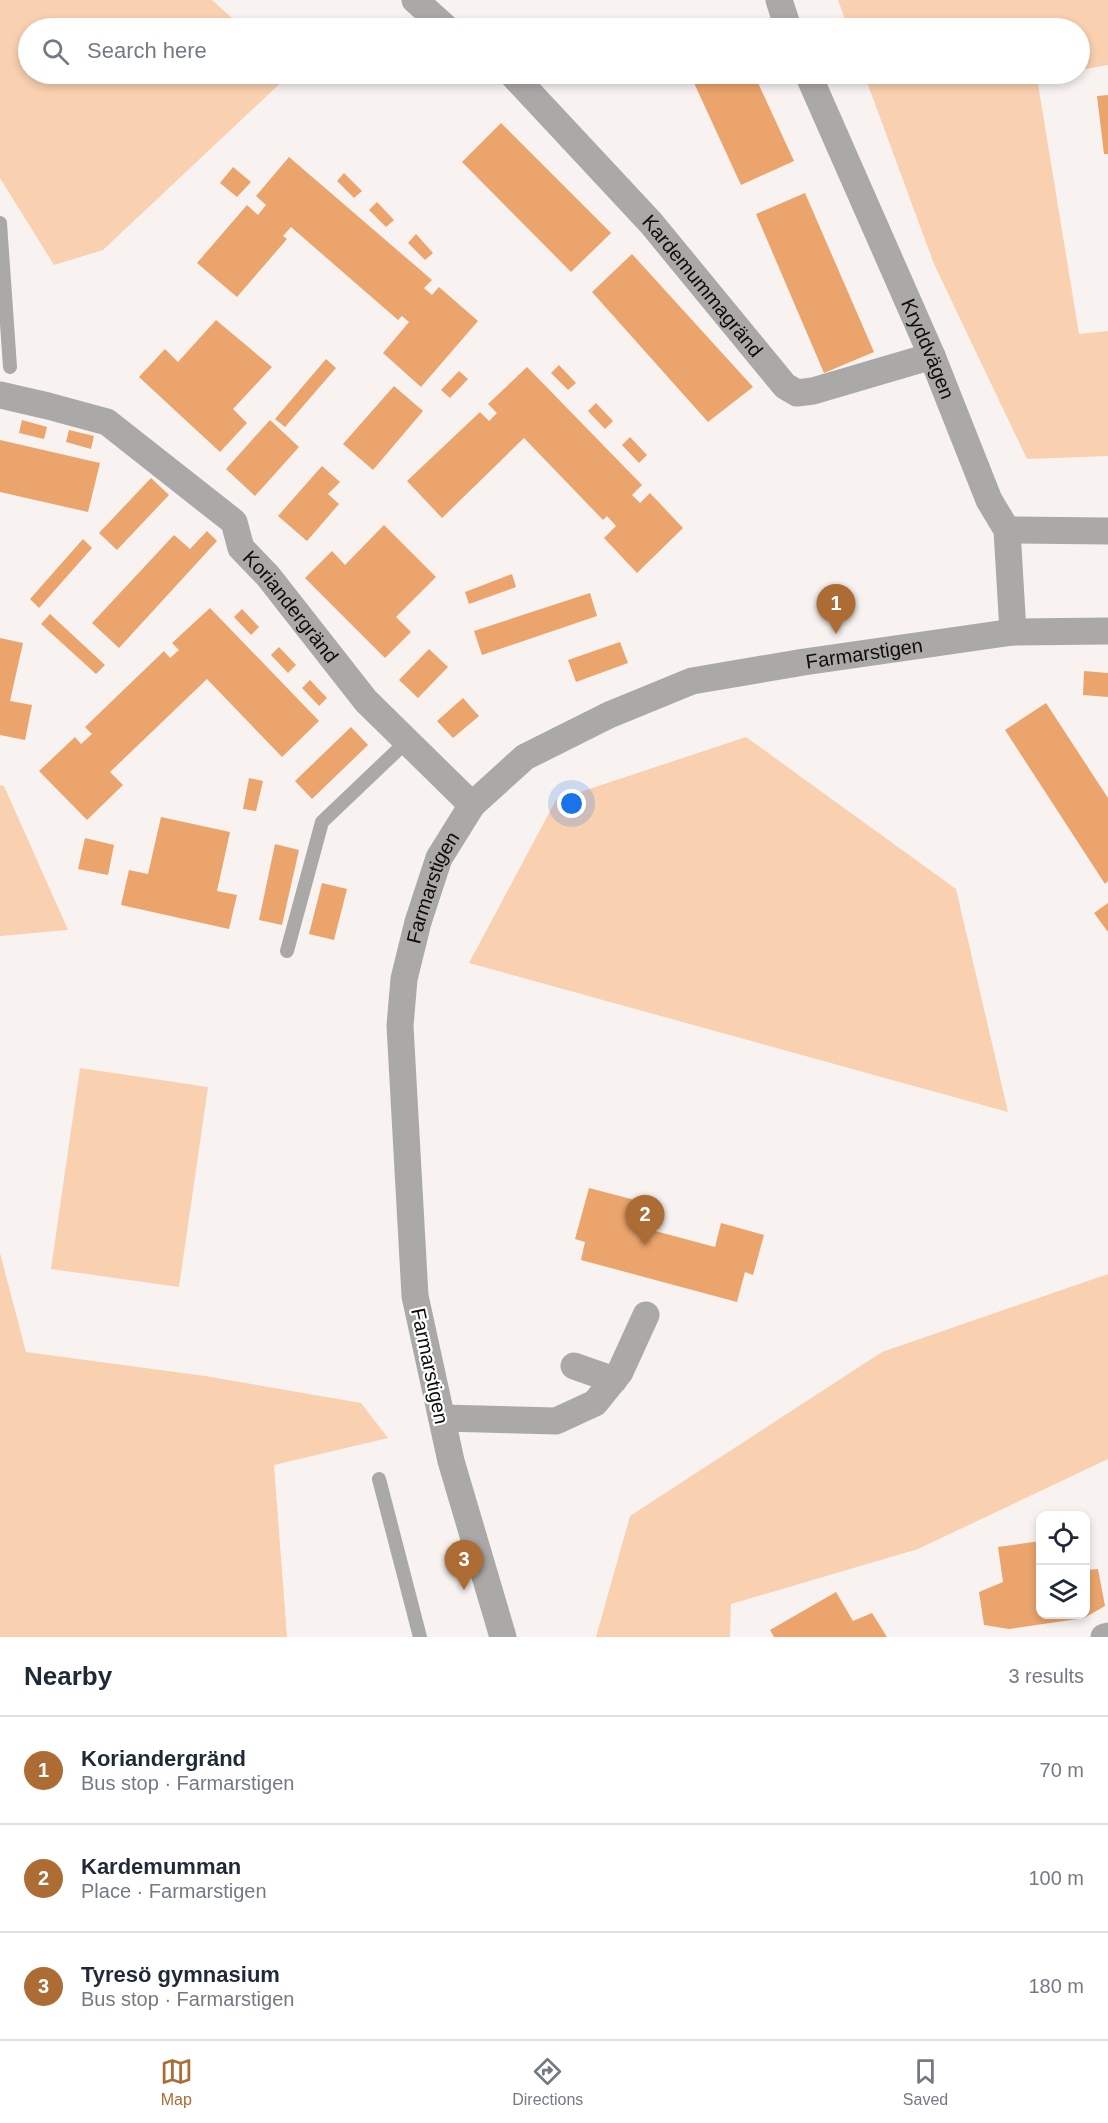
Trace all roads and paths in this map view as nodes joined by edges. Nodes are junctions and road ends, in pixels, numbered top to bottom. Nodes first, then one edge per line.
1 (414, 0) edge
2 (435, 18) edge
3 (523, 84) edge
4 (812, 84) edge
5 (0, 223) edge
6 (932, 356) junction
7 (10, 367) dead end
8 (0, 395) edge
9 (1007, 530) junction
10 (1108, 531) edge
11 (1108, 631) edge
12 (1013, 632) junction
13 (406, 742) junction
14 (472, 805) junction
15 (287, 951) dead end
16 (646, 1315) dead end
17 (574, 1366) dead end
18 (614, 1380) junction
19 (442, 1418) junction
20 (378, 1479) dead end
21 (420, 1637) edge
22 (502, 1637) edge

1 - 2 street
3 - 6 street, Kardemummagränd
4 - 6 street, Kryddvägen
5 - 7 lane
6 - 9 street, Kryddvägen
8 - 13 street, Koriandergränd
9 - 10 street
9 - 12 street, Kryddvägen
11 - 12 street, Farmarstigen
12 - 14 street, Farmarstigen
13 - 14 street, Koriandergränd
13 - 15 lane
14 - 19 street, Farmarstigen
16 - 18 street
17 - 18 street
18 - 19 street
19 - 22 street, Farmarstigen
20 - 21 lane

